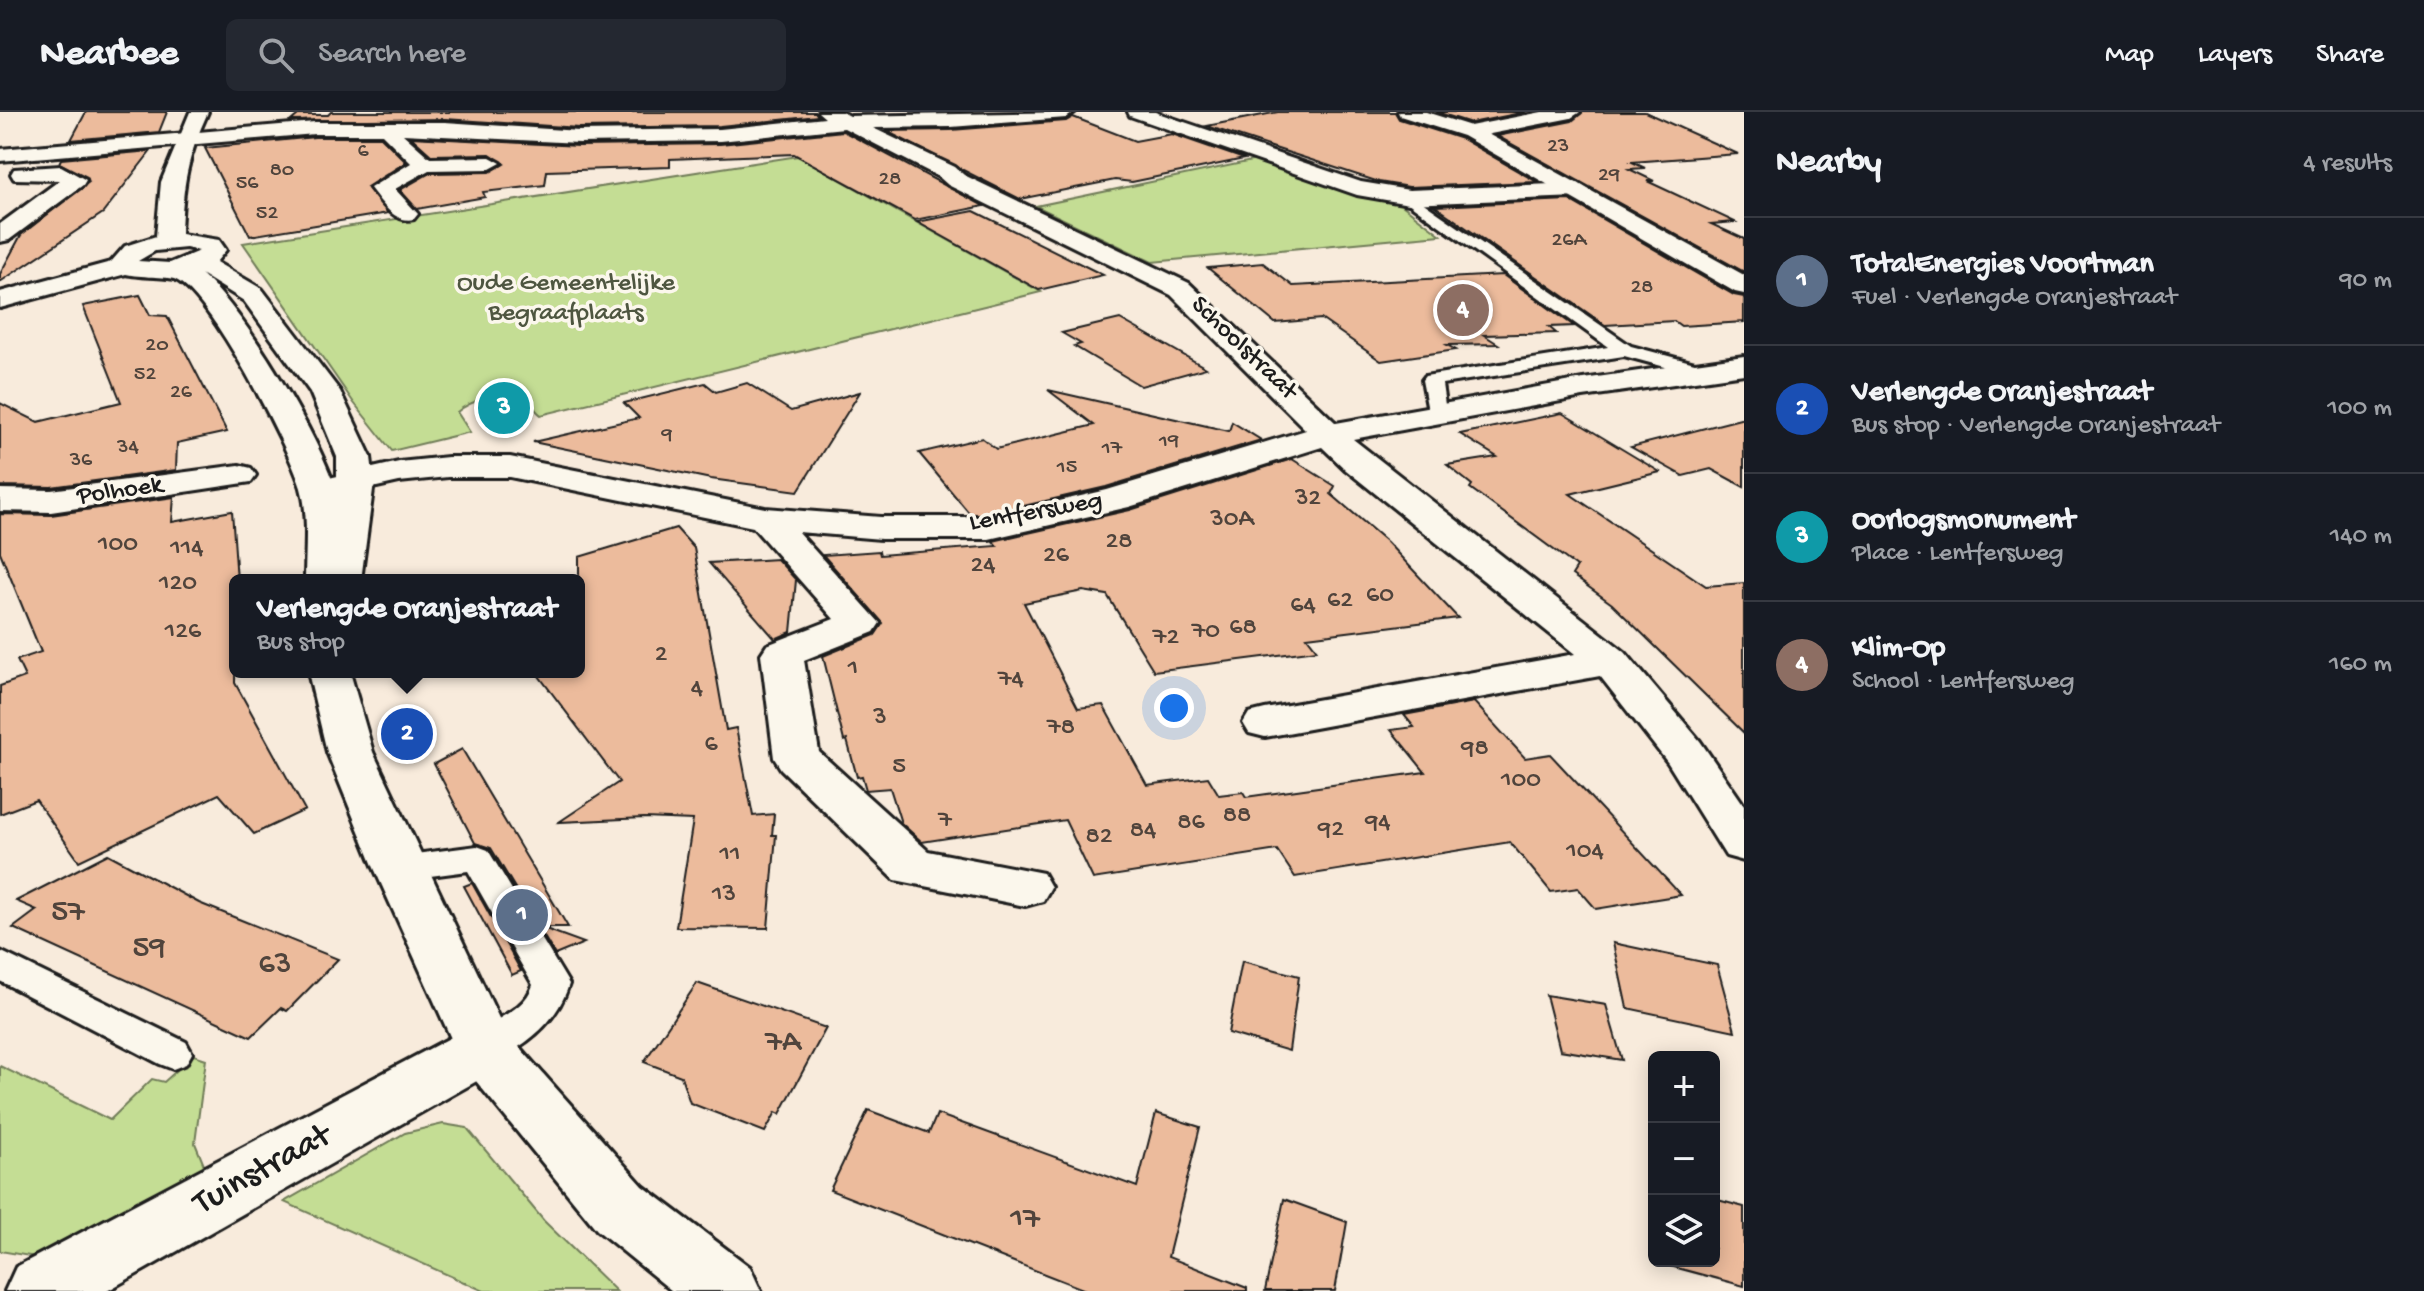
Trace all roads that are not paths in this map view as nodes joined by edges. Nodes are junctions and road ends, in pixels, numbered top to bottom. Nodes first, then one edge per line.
1 (199, 112) edge
2 (251, 112) edge
3 (1066, 112) edge
4 (1137, 112) edge
5 (1407, 112) edge
6 (1571, 112) edge
7 (837, 117) edge
8 (605, 120) dead end
9 (392, 127) junction
10 (66, 131) dead end
11 (1470, 132) junction
12 (244, 133) junction
13 (629, 137) junction
14 (186, 139) junction
15 (51, 150) junction
16 (0, 155) edge
17 (490, 163) dead end
18 (425, 164) junction
19 (1578, 190) junction
20 (1409, 197) junction
21 (406, 214) dead end
22 (0, 235) edge
23 (181, 257) junction
24 (1744, 286) edge
25 (0, 300) edge
26 (1624, 350) junction
27 (1744, 365) edge
28 (1699, 370) junction
29 (1436, 412) junction
30 (1329, 434) junction
31 (239, 475) dead end
32 (357, 482) junction
33 (319, 490) junction
34 (0, 500) edge
35 (765, 519) junction
36 (324, 574) edge
37 (343, 574) edge
38 (1610, 661) junction
39 (331, 678) edge
40 (1265, 723) dead end
41 (1744, 843) edge
42 (400, 868) junction
43 (1025, 887) dead end
44 (0, 965) edge
45 (484, 1048) junction
46 (173, 1053) dead end
47 (40, 1291) edge
48 (726, 1291) edge

1 - 14 street
2 - 12 street
3 - 7 street
4 - 20 street
5 - 11 street
6 - 11 street
7 - 13 street
7 - 30 street, Schoolstraat
8 - 13 street
9 - 12 street
9 - 13 street
9 - 18 street
10 - 15 street
11 - 19 street
12 - 14 street
14 - 15 street
14 - 23 street
15 - 16 street
15 - 22 street
17 - 18 street
18 - 21 street
19 - 20 street
19 - 24 street
20 - 26 lane
23 - 25 street
23 - 32 street
23 - 33 street
26 - 28 lane
26 - 29 lane
27 - 28 street, Lentfersweg
28 - 29 street, Lentfersweg
29 - 30 street, Lentfersweg
30 - 35 street, Lentfersweg
30 - 38 street, Schoolstraat
31 - 34 street, Polhoek
32 - 33 street, Lentfersweg
32 - 35 street, Lentfersweg
32 - 37 street
33 - 36 street
35 - 43 street
38 - 40 street
38 - 41 street, Schoolstraat
39 - 42 street
42 - 45 street
42 - 45 lane
44 - 46 lane
45 - 47 street, Tuinstraat
45 - 48 street

